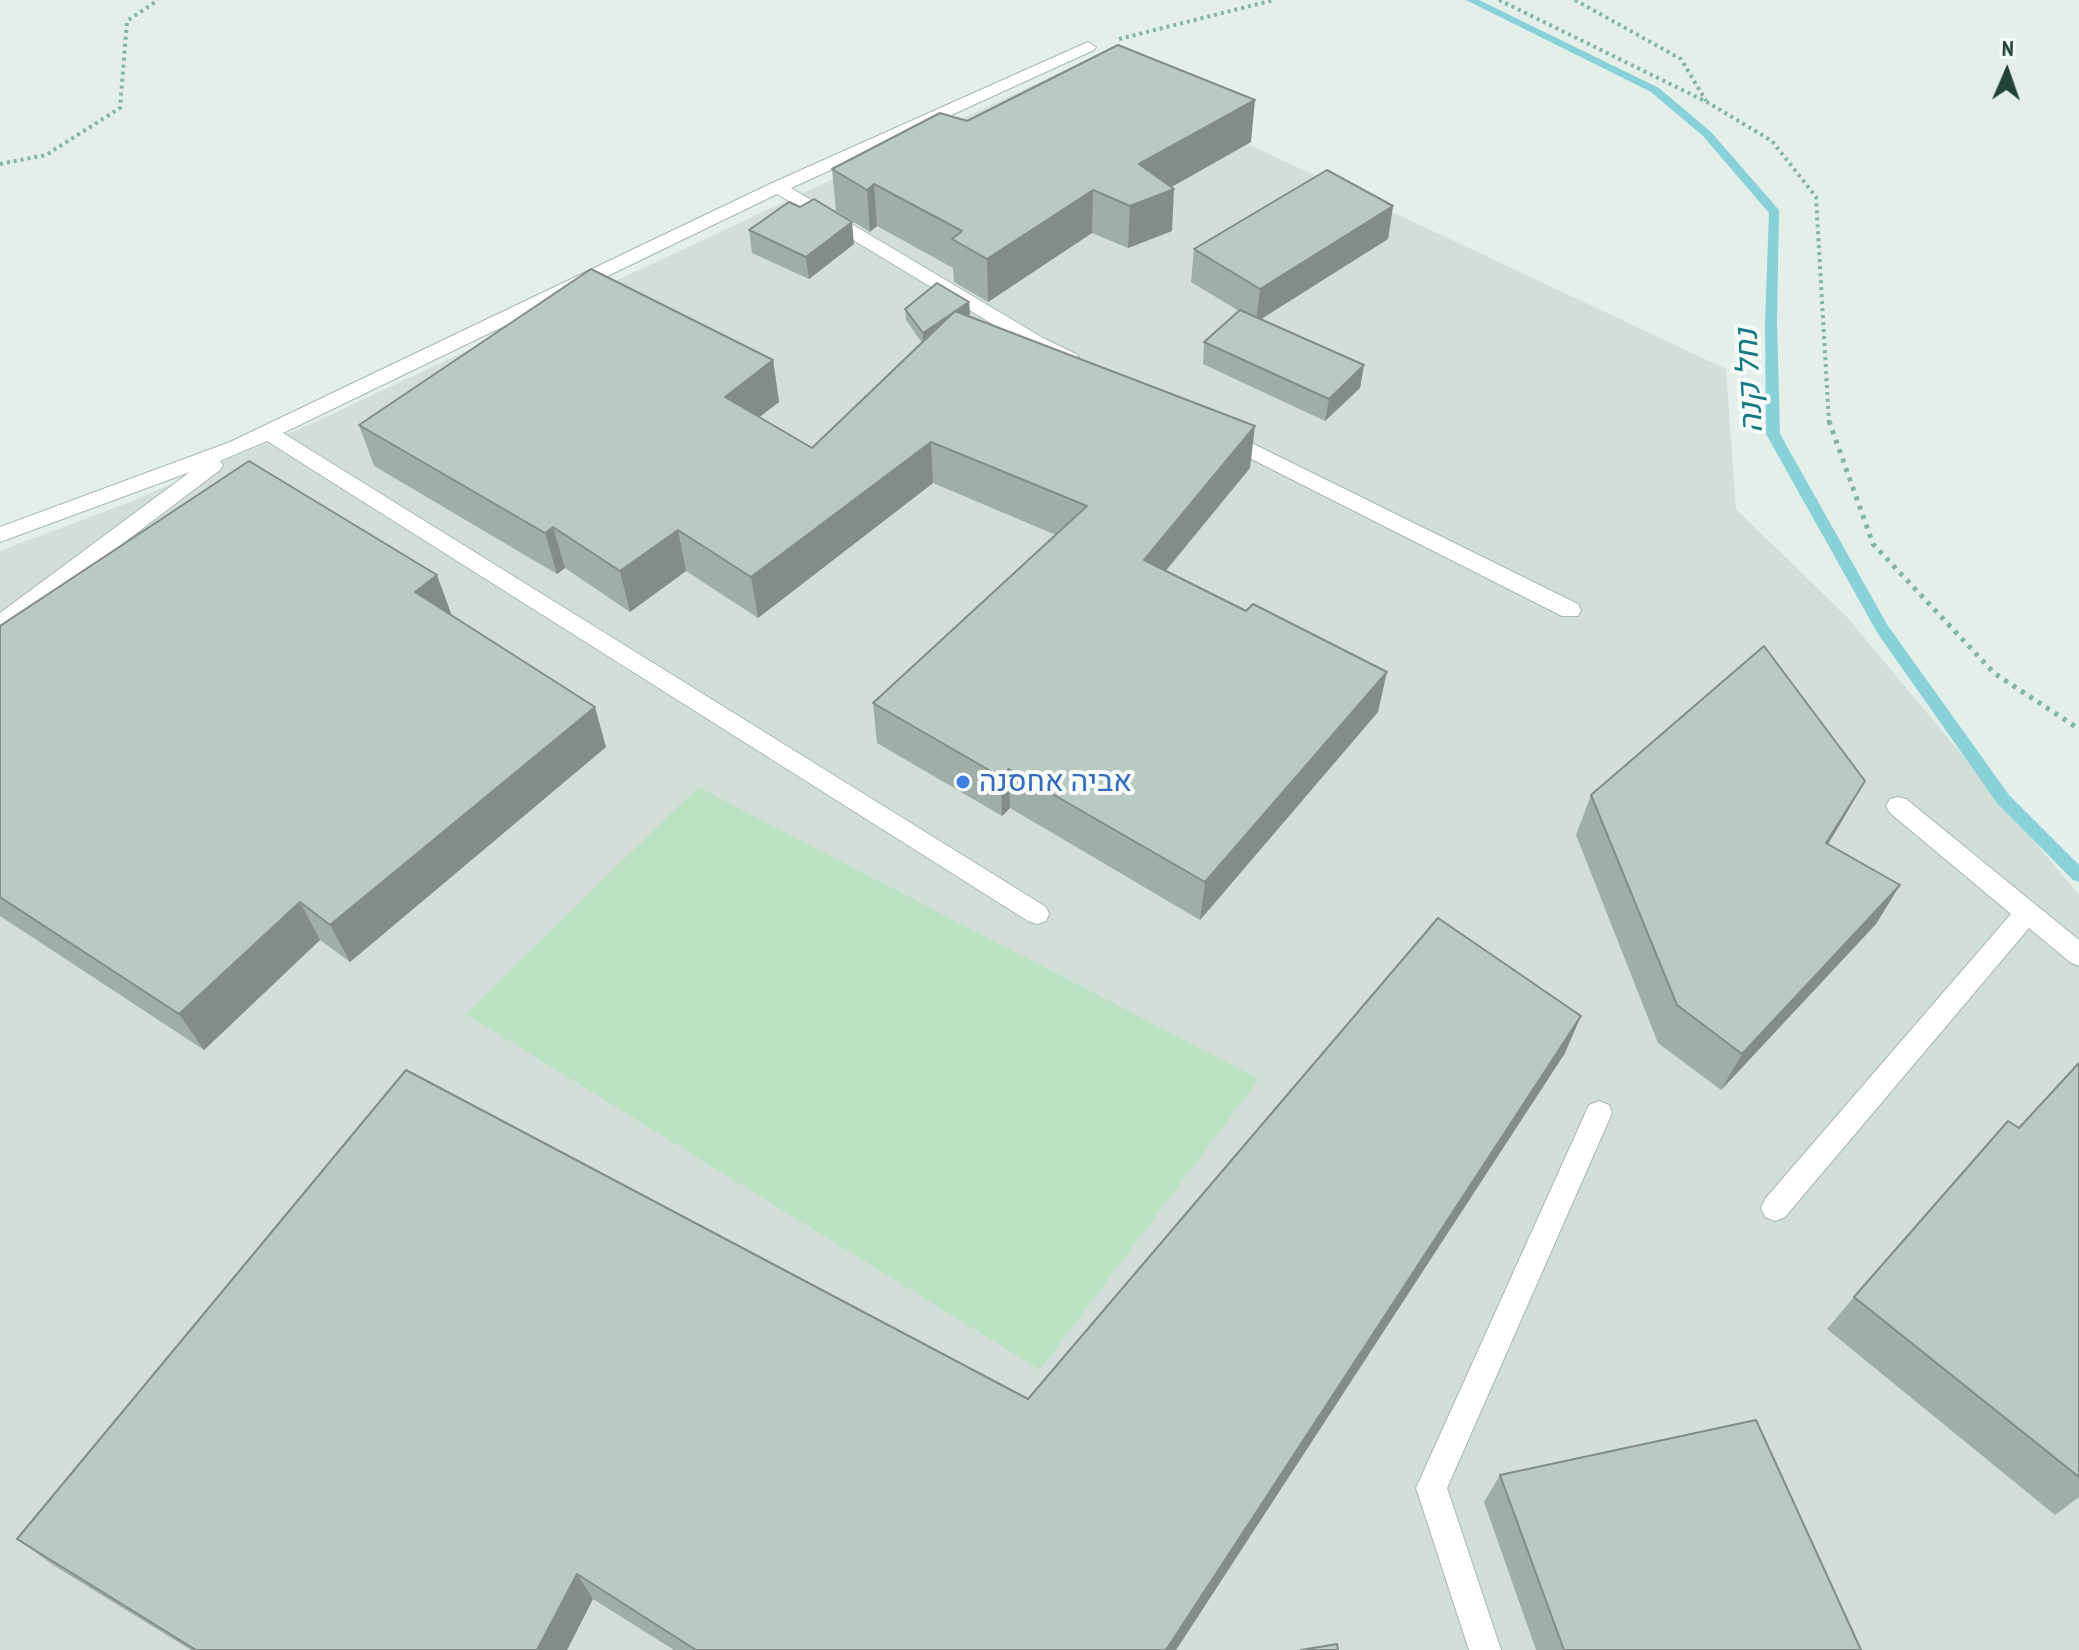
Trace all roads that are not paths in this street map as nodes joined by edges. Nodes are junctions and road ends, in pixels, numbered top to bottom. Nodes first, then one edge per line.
1 (1088, 47) road end
2 (778, 187) junction
3 (1092, 370) edge
4 (1205, 427) edge
5 (267, 432) junction
6 (237, 447) junction
7 (0, 535) edge
8 (1570, 610) dead end
9 (0, 624) edge
10 (1898, 806) dead end
11 (2027, 913) junction
12 (1037, 914) dead end
13 (2079, 955) edge
14 (1599, 1113) dead end
15 (1775, 1208) dead end
16 (1485, 1650) edge

1 - 2 street
2 - 3 street
2 - 5 street
4 - 8 street
5 - 6 street
5 - 12 street
6 - 7 street
6 - 9 street
10 - 11 street
11 - 13 street
11 - 15 street
14 - 16 street

